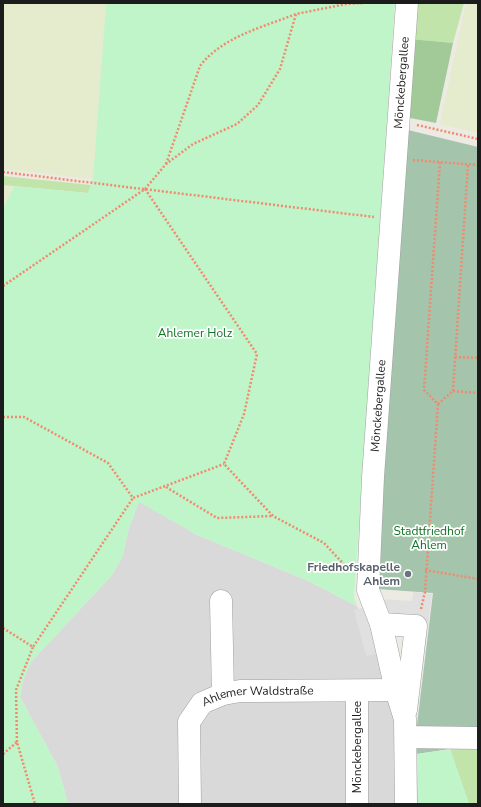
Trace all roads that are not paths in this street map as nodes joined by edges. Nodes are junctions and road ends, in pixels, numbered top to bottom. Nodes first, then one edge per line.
1 (407, 3) edge
2 (221, 601) dead end
3 (381, 624) junction
4 (396, 690) junction
5 (357, 691) junction
6 (223, 694) junction
7 (405, 728) junction
8 (478, 738) edge
9 (190, 804) edge
10 (357, 804) edge
11 (406, 804) edge

1 - 3 street, Mönckebergallee
2 - 6 street
3 - 4 street, Mönckebergallee
3 - 7 street
4 - 5 street, Ahlemer Waldstraße
4 - 7 street, Mönckebergallee
5 - 6 street, Ahlemer Waldstraße
5 - 10 street, Mönckebergallee
6 - 9 street, Ahlemer Waldstraße
7 - 8 street
7 - 11 street, Mönckebergallee

